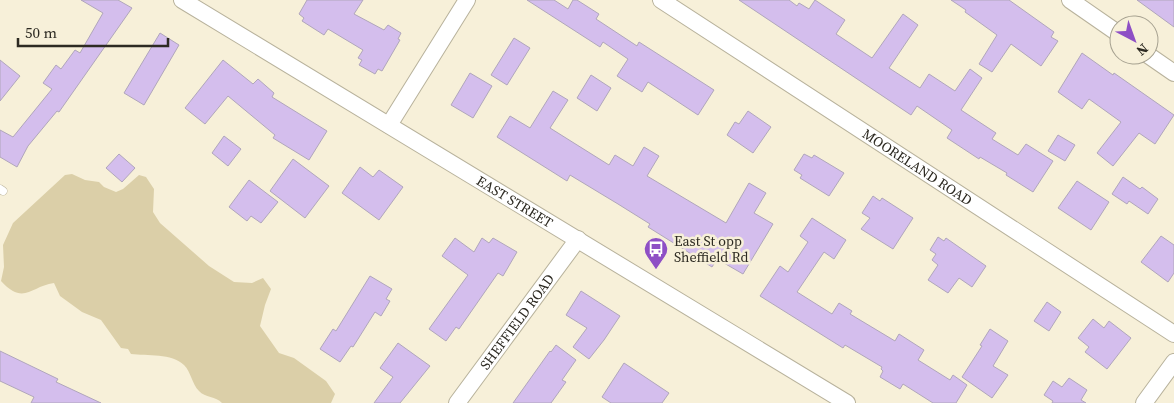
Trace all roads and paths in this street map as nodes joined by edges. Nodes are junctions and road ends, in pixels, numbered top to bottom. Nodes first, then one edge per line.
1 (182, 0) edge
2 (467, 0) edge
3 (661, 0) edge
4 (1070, 0) edge
5 (1109, 27) edge
6 (1159, 63) edge
7 (1174, 73) edge
8 (389, 125) junction
9 (578, 239) junction
10 (1174, 334) edge
11 (1174, 362) edge
12 (457, 403) edge
13 (847, 403) edge
14 (1144, 403) edge

1 - 8 street, EAST STREET
2 - 8 street
3 - 10 street, MOORELAND ROAD
4 - 5 street
6 - 7 street
8 - 9 street, EAST STREET
9 - 12 street, SHEFFIELD ROAD
9 - 13 street, EAST STREET
11 - 14 street

